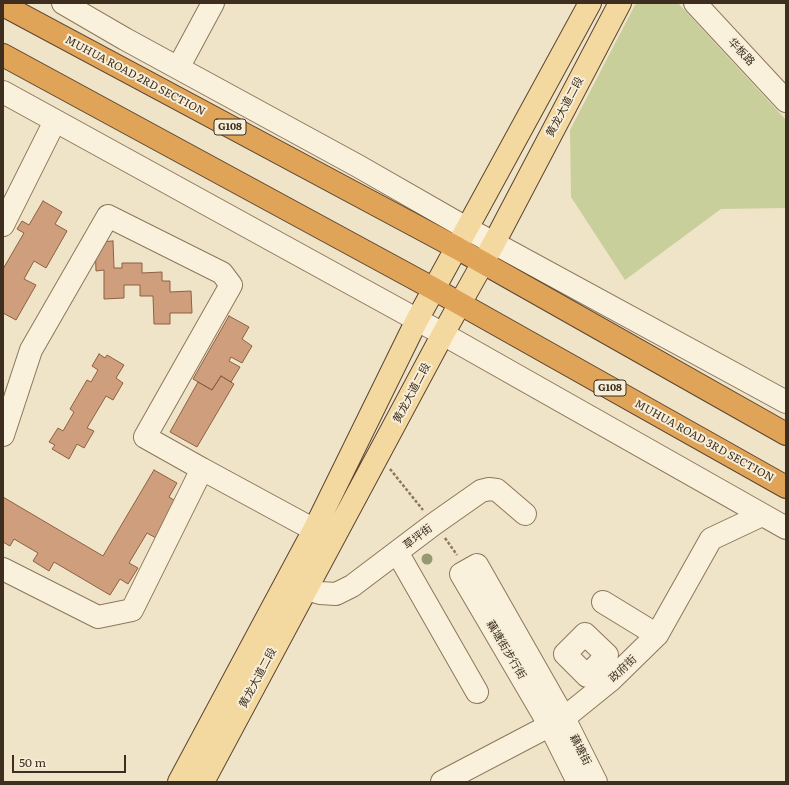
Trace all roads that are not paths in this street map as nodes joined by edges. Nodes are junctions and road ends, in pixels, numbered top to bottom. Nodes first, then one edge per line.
1 (63, 3) edge
2 (213, 3) edge
3 (590, 3) edge
4 (620, 3) edge
5 (695, 3) edge
6 (3, 5) edge
7 (3, 55) edge
8 (178, 68) junction
9 (3, 92) edge
10 (786, 101) edge
11 (55, 121) junction
12 (3, 225) edge
13 (468, 229) junction
14 (494, 243) junction
15 (457, 248) junction
16 (483, 263) junction
17 (434, 288) junction
18 (461, 304) junction
19 (417, 320) junction
20 (443, 334) junction
21 (786, 402) edge
22 (786, 434) edge
23 (3, 435) edge
24 (202, 469) junction
25 (786, 487) edge
26 (524, 514) dead end
27 (762, 515) junction
28 (786, 528) edge
29 (323, 535) junction
30 (397, 552) junction
31 (3, 569) edge
32 (469, 570) dead end
33 (306, 589) junction
34 (603, 602) dead end
35 (657, 635) junction
36 (477, 692) dead end
37 (557, 722) junction
38 (179, 782) edge
39 (202, 782) edge
40 (442, 782) edge
41 (578, 782) edge
42 (596, 782) edge

1 - 8 street
2 - 8 street
3 - 13 main road, 黄龙大道二段
4 - 14 main road, 黄龙大道二段
5 - 10 street, 华板路
6 - 15 highway, MUHUA ROAD 2RD SECTION / G108
7 - 17 highway, G108
8 - 13 street
9 - 11 street
11 - 12 street
11 - 19 street
13 - 14 street
13 - 15 main road, 黄龙大道二段
14 - 16 main road, 黄龙大道二段
14 - 21 street
15 - 16 highway, G108
15 - 17 main road, 黄龙大道二段
16 - 18 main road, 黄龙大道二段
16 - 22 highway, G108
17 - 18 highway, MUHUA ROAD 3RD SECTION / G108
17 - 19 main road, 黄龙大道二段
18 - 20 main road, 黄龙大道二段
18 - 25 highway, MUHUA ROAD 3RD SECTION / G108
19 - 20 street
19 - 29 main road, 黄龙大道二段
20 - 27 street
20 - 29 main road, 黄龙大道二段
23 - 24 street
24 - 29 street
24 - 31 street
26 - 30 street, 草坪街
27 - 28 street
27 - 35 street, 政府街
29 - 33 main road, 黄龙大道二段
29 - 38 main road, 黄龙大道二段
30 - 33 street, 草坪街
30 - 36 street
32 - 37 street, 藕塘街步行街
33 - 39 main road, 黄龙大道二段
34 - 35 street
35 - 37 street, 政府街
37 - 40 street, 政府街
37 - 41 street, 藕塘街
37 - 42 street, 藕塘街

